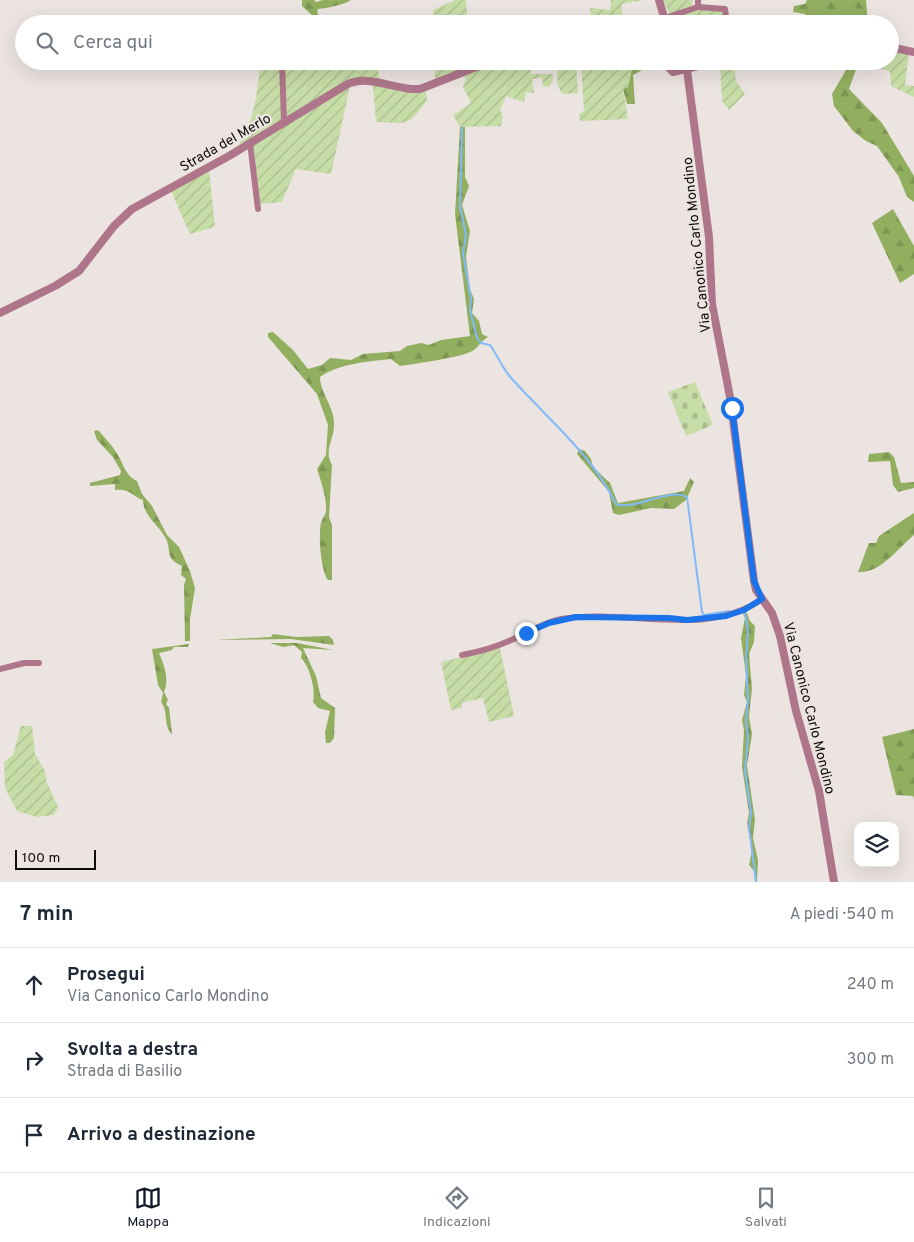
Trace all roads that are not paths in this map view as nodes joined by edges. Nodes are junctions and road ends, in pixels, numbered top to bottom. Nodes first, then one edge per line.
1 (658, 0) edge
2 (698, 3) edge
3 (664, 15) edge
4 (677, 15) edge
5 (726, 15) edge
6 (899, 50) edge
7 (914, 52) edge
8 (282, 70) edge
9 (469, 70) edge
10 (670, 70) edge
11 (687, 70) joint
12 (284, 122) junction
13 (250, 143) junction
14 (258, 209) dead end
15 (0, 313) edge
16 (762, 599) junction
17 (462, 655) dead end
18 (39, 663) dead end
19 (0, 669) edge
20 (834, 882) edge

1 - 3 street
2 - 4 street
2 - 5 street
6 - 7 street
8 - 12 street
9 - 12 street, Strada del Merlo
10 - 11 street
11 - 16 street, Via Canonico Carlo Mondino
12 - 13 street, Strada del Merlo
13 - 14 street
13 - 15 street, Strada del Merlo
16 - 17 street
16 - 20 street, Via Canonico Carlo Mondino
18 - 19 street

